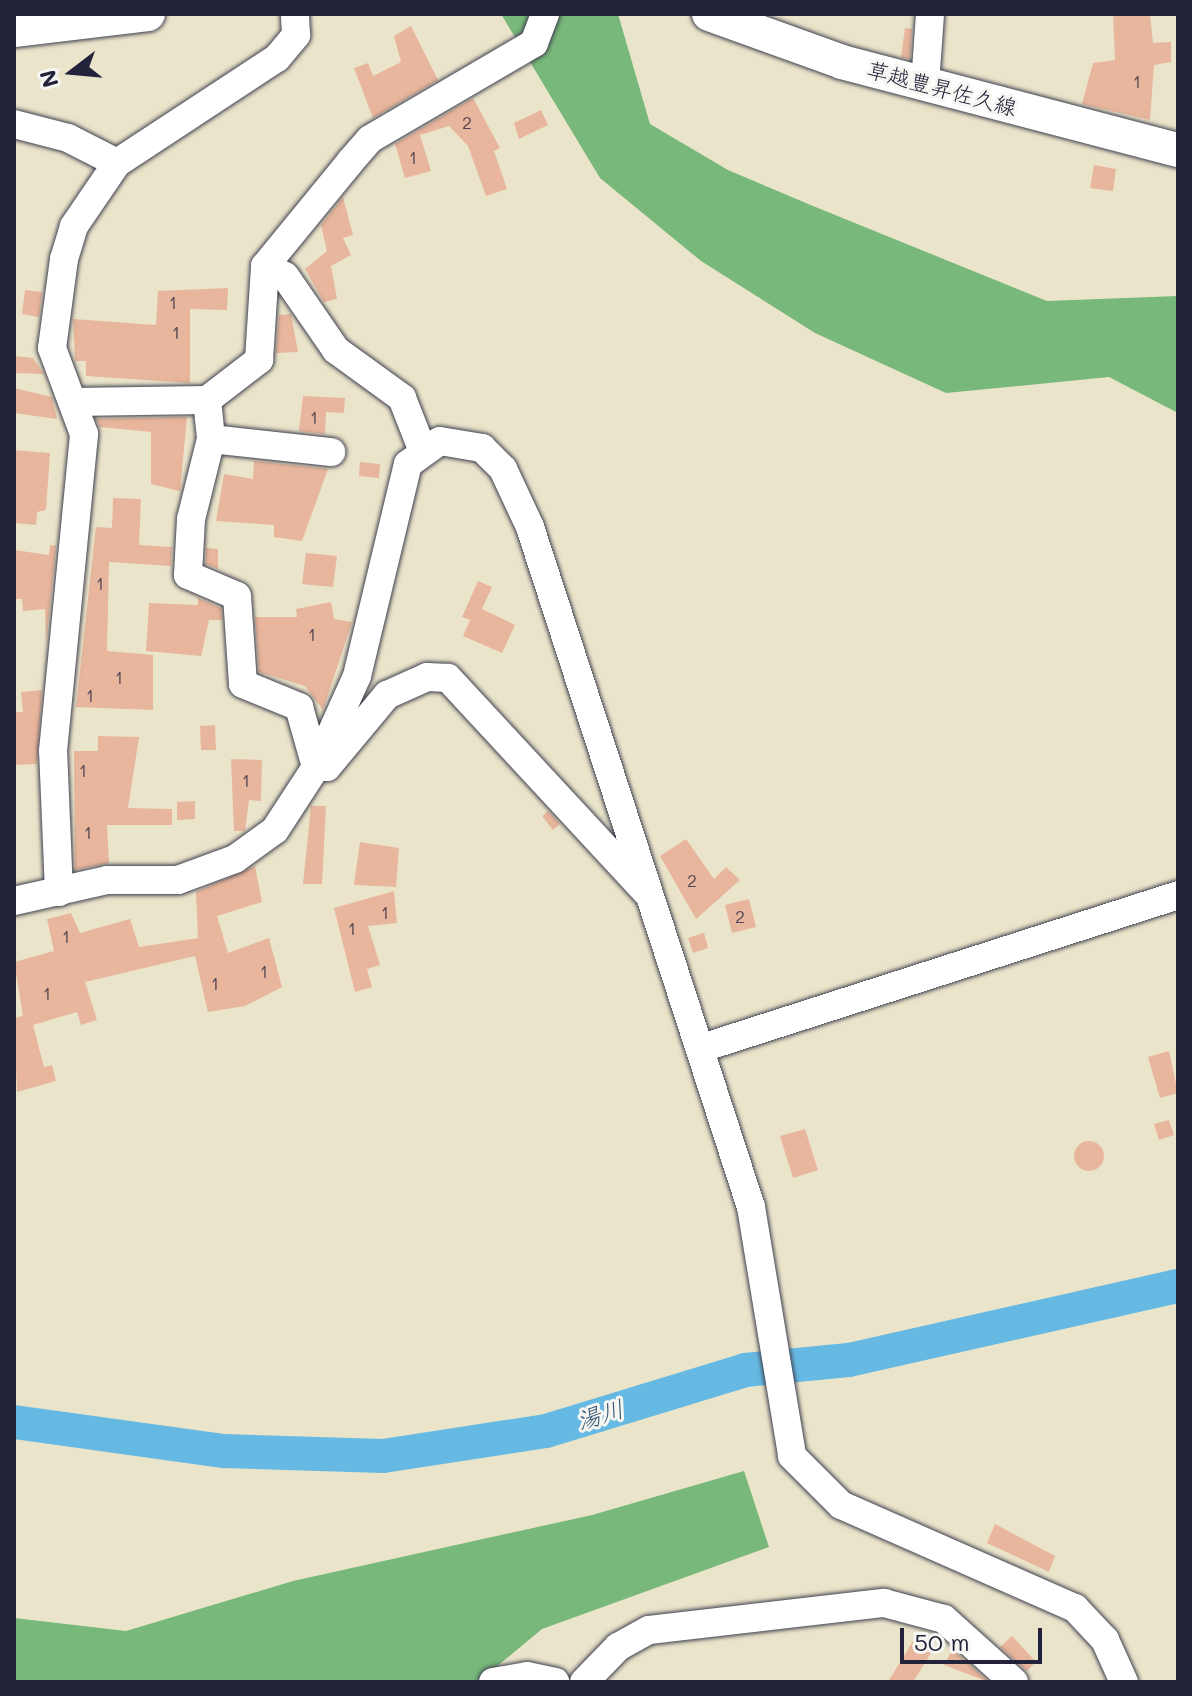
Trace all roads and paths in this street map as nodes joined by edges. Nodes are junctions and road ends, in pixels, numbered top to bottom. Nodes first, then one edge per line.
1 (148, 14) edge
2 (295, 14) edge
3 (545, 14) edge
4 (709, 14) edge
5 (930, 14) edge
6 (14, 30) edge
7 (925, 84) junction
8 (14, 124) edge
9 (1178, 150) edge
10 (117, 163) junction
11 (265, 266) junction
12 (207, 400) junction
13 (73, 402) junction
14 (211, 439) junction
15 (422, 449) junction
16 (331, 452) dead end
17 (316, 767) junction
18 (59, 892) junction
19 (1178, 895) edge
20 (652, 898) junction
21 (14, 901) edge
22 (702, 1048) junction
23 (493, 1682) edge
24 (555, 1682) edge
25 (584, 1682) edge
26 (1014, 1682) edge
27 (1124, 1682) edge

1 - 6 main road
2 - 10 street
3 - 11 street
4 - 7 main road, 草越豊昇佐久線
5 - 7 street
7 - 9 main road, 草越豊昇佐久線
8 - 10 street
10 - 13 street
11 - 12 street
11 - 15 street
12 - 13 street
12 - 14 street
13 - 18 street
14 - 16 street
14 - 17 street
15 - 17 street
15 - 20 street
17 - 18 street
17 - 20 street
18 - 21 street
19 - 22 street
20 - 22 street
22 - 27 street
23 - 24 street
25 - 26 street

